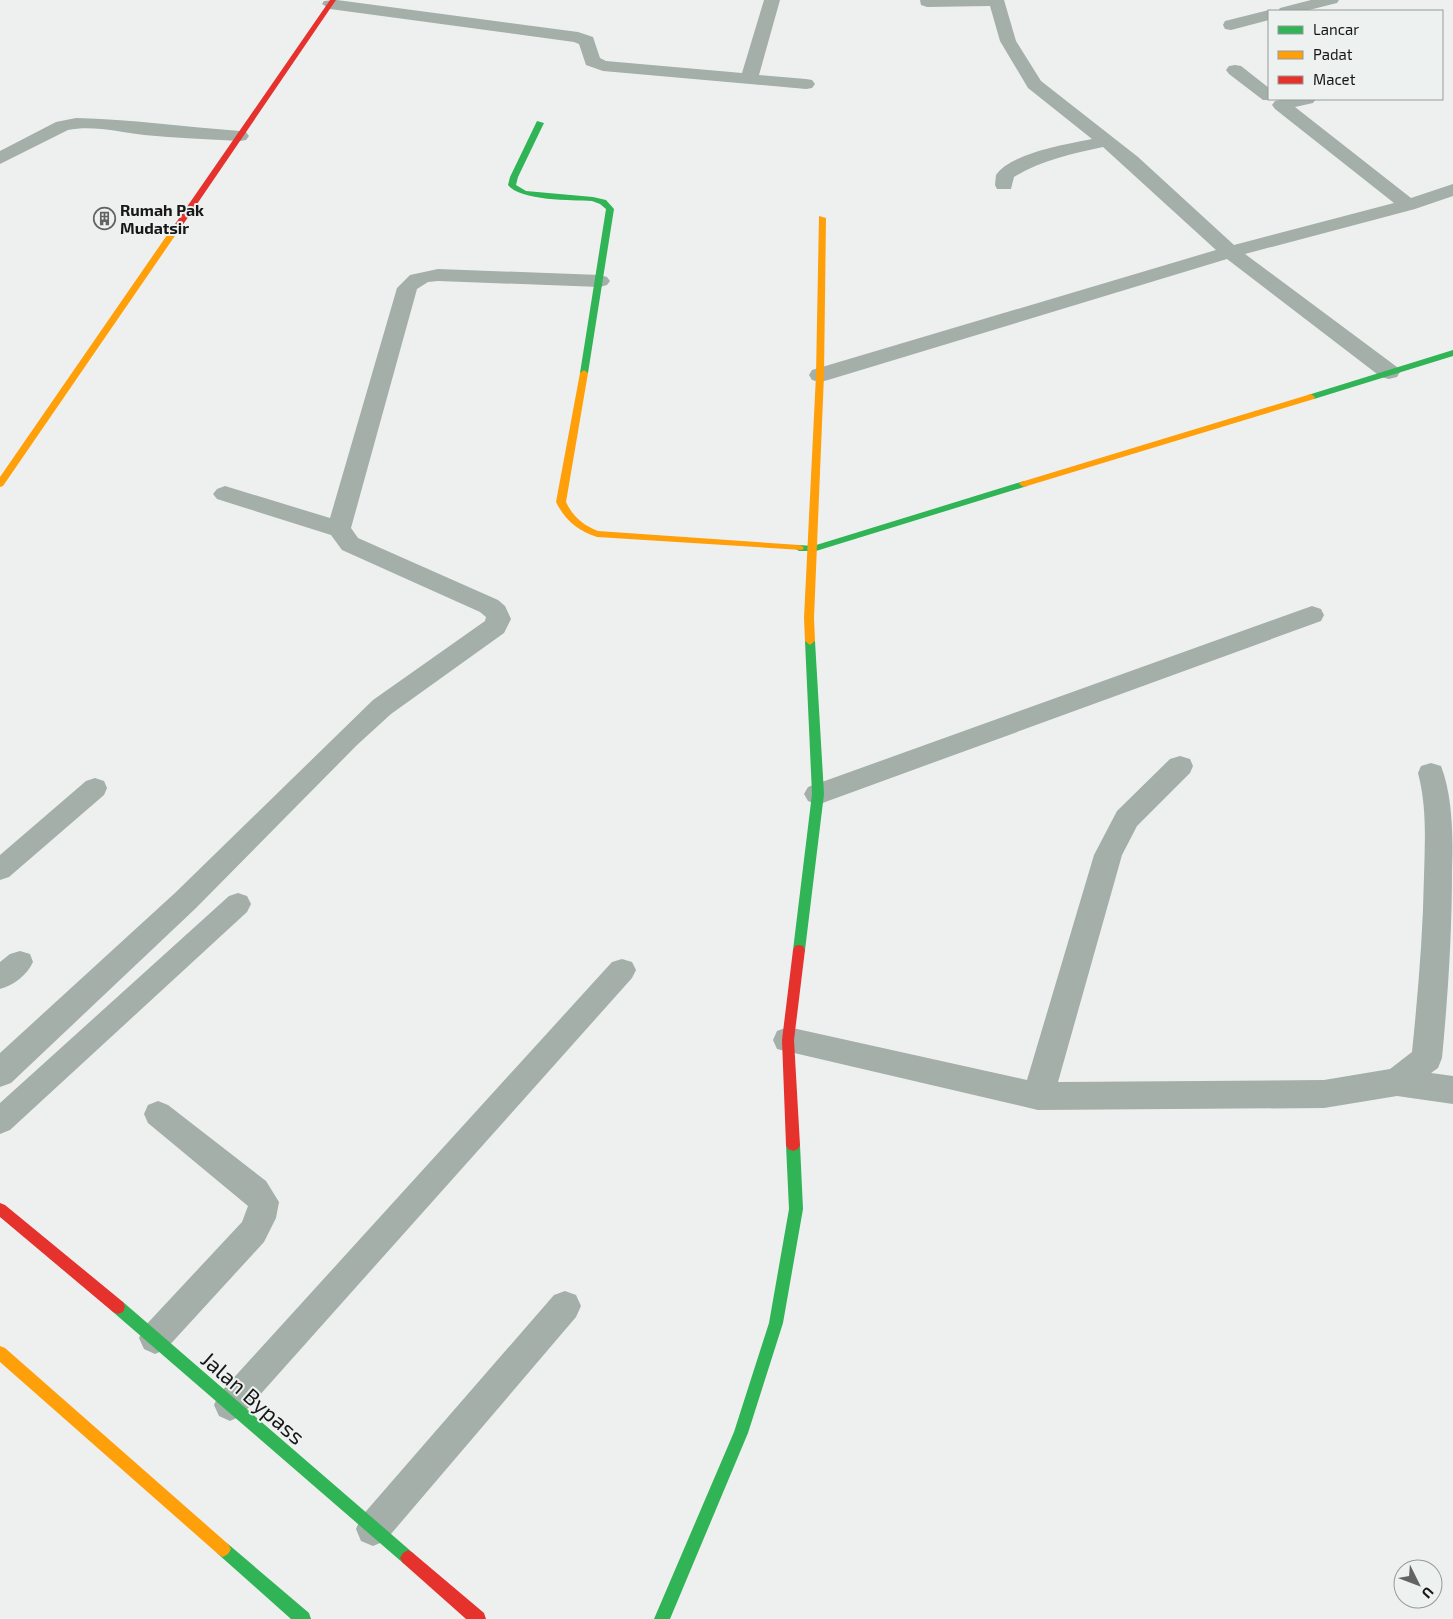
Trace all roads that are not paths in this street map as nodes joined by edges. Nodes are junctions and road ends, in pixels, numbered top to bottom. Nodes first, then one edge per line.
1 (772, 0) edge
2 (996, 0) edge
3 (1330, 0) edge
4 (331, 2) edge
5 (926, 2) dead end
6 (1290, 10) edge
7 (1268, 16) edge
8 (1231, 25) dead end
9 (1235, 70) dead end
10 (750, 77) junction
11 (806, 84) dead end
12 (1268, 95) edge
13 (1274, 100) edge
14 (540, 123) dead end
15 (240, 136) junction
16 (1108, 141) junction
17 (0, 158) edge
18 (1004, 185) dead end
19 (1453, 190) edge
20 (1408, 205) junction
21 (822, 218) dead end
22 (1230, 252) junction
23 (600, 281) junction
24 (1453, 353) edge
25 (1389, 372) junction
26 (820, 376) junction
27 (0, 484) edge
28 (225, 494) dead end
29 (339, 529) junction
30 (813, 549) junction
31 (1312, 615) dead end
32 (1180, 766) dead end
33 (1431, 773) dead end
34 (95, 788) dead end
35 (818, 794) junction
36 (0, 870) edge
37 (238, 904) dead end
38 (622, 970) dead end
39 (788, 1040) junction
40 (0, 1073) edge
41 (1397, 1082) junction
42 (1453, 1090) edge
43 (1038, 1096) junction
44 (158, 1114) dead end
45 (0, 1121) edge
46 (0, 1210) edge
47 (565, 1306) dead end
48 (155, 1338) junction
49 (1, 1357) edge
50 (230, 1404) junction
51 (373, 1529) junction
52 (303, 1619) edge
53 (478, 1619) edge
54 (662, 1619) edge

1 - 10 street
2 - 5 street
2 - 16 street
3 - 6 street
4 - 10 street
4 - 15 main road
7 - 8 street
9 - 12 street
10 - 11 street
13 - 20 street
14 - 23 main road
15 - 17 street
15 - 27 main road
16 - 18 street
16 - 22 street
19 - 20 street
20 - 22 street
21 - 26 main road
22 - 25 street
22 - 26 street
23 - 29 street
23 - 30 main road
24 - 25 main road
25 - 30 main road
26 - 30 main road
28 - 29 street
29 - 40 street
30 - 35 main road
31 - 35 street
32 - 43 street
33 - 41 street
34 - 36 lane
35 - 39 main road
37 - 45 lane
38 - 50 lane
39 - 43 street
39 - 54 main road
41 - 42 street
41 - 43 street
44 - 48 lane
46 - 48 main road, Jalan Bypass
47 - 51 lane
48 - 50 main road, Jalan Bypass
49 - 52 main road
50 - 51 main road, Jalan Bypass
51 - 53 main road, Jalan Bypass

